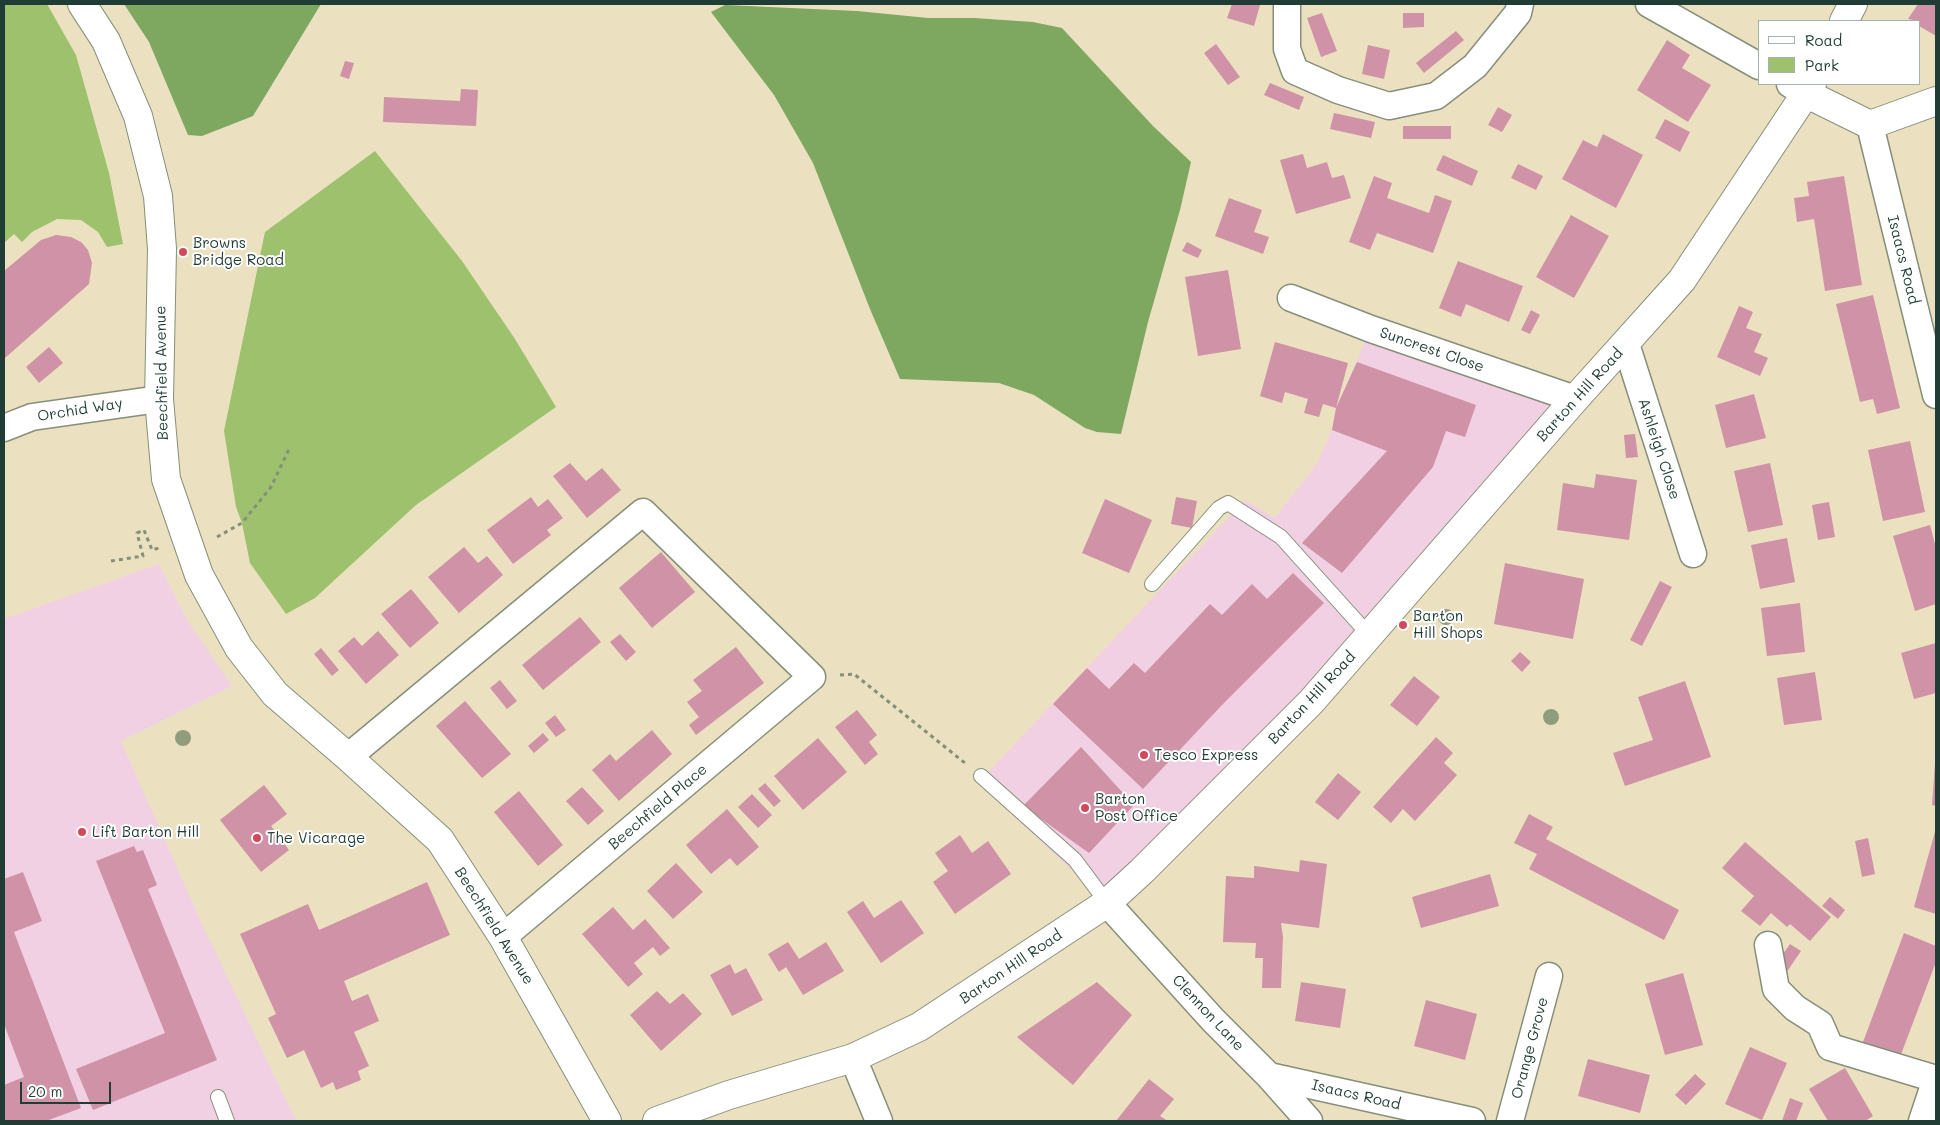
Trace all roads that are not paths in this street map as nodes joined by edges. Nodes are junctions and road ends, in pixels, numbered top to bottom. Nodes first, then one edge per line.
1 (82, 4) edge
2 (1287, 4) edge
3 (1520, 4) edge
4 (1649, 4) edge
5 (1853, 4) edge
6 (1845, 20) edge
7 (1758, 65) edge
8 (1803, 87) edge
9 (1936, 101) edge
10 (1870, 125) junction
11 (1291, 298) dead end
12 (1626, 344) junction
13 (1936, 395) edge
14 (159, 399) junction
15 (1575, 399) junction
16 (4, 428) edge
17 (1692, 554) dead end
18 (1152, 584) dead end
19 (1369, 635) junction
20 (348, 757) junction
21 (981, 776) road end
22 (1107, 903) junction
23 (503, 937) junction
24 (1768, 945) dead end
25 (1549, 976) dead end
26 (853, 1058) junction
27 (1269, 1076) junction
28 (1936, 1079) edge
29 (218, 1097) dead end
30 (227, 1121) edge
31 (607, 1121) edge
32 (657, 1121) edge
33 (879, 1121) edge
34 (1309, 1121) edge
35 (1472, 1121) edge
36 (1510, 1121) edge
37 (1922, 1121) edge

1 - 14 street, Beechfield Avenue
2 - 3 street
4 - 7 street
5 - 6 street
8 - 10 street
8 - 12 street, Barton Hill Road
9 - 10 street
10 - 13 street, Isaacs Road
11 - 15 street, Suncrest Close
12 - 15 street, Barton Hill Road
12 - 17 street, Ashleigh Close
14 - 16 street, Orchid Way
14 - 20 street, Beechfield Avenue
15 - 19 street, Barton Hill Road
18 - 19 lane
19 - 22 street, Barton Hill Road
20 - 23 street, Beechfield Avenue
20 - 23 street, Beechfield Place
21 - 22 lane
22 - 26 street, Barton Hill Road
22 - 27 street, Clennon Lane
23 - 31 street, Beechfield Avenue
24 - 28 street
25 - 36 street, Orange Grove
26 - 32 street, Barton Hill Road
26 - 33 street
27 - 34 street, Clennon Lane
27 - 35 street, Isaacs Road
28 - 37 street
29 - 30 lane

